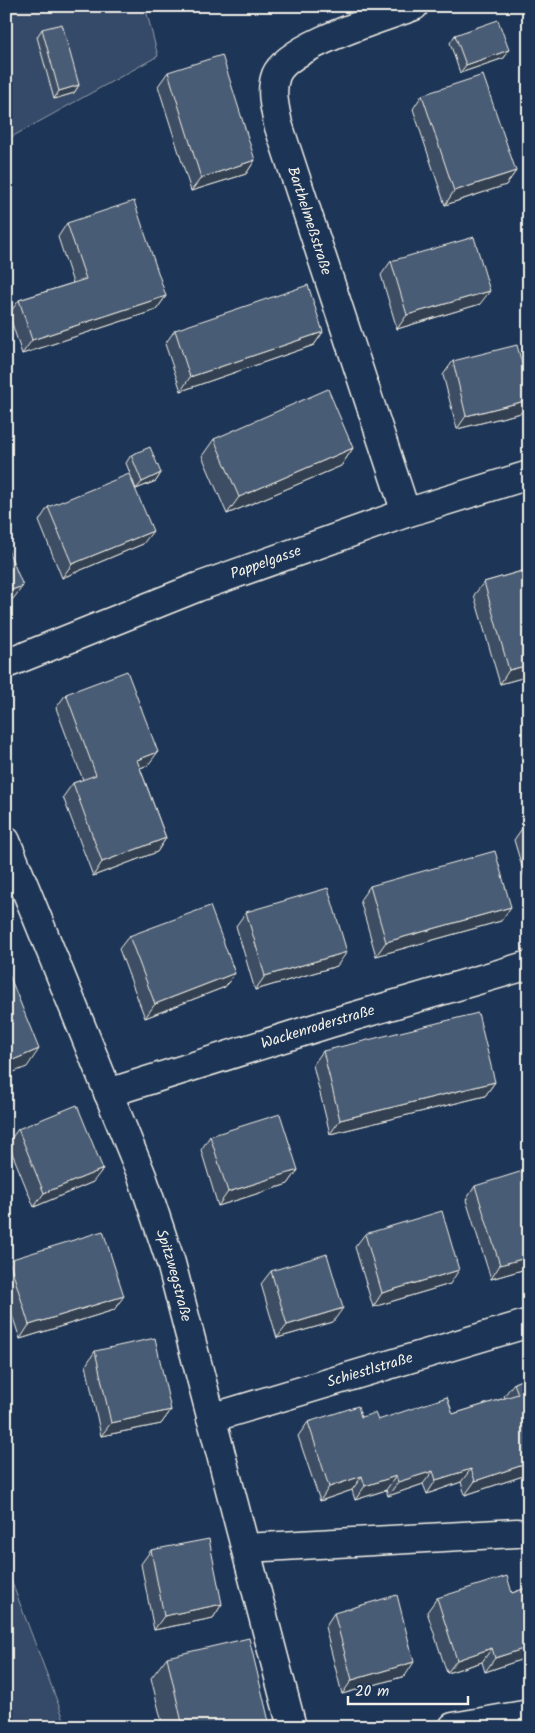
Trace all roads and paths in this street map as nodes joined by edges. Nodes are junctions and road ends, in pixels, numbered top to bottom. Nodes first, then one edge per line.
1 (414, 6) edge
2 (529, 475) edge
3 (406, 513) junction
4 (6, 664) edge
5 (6, 841) edge
6 (529, 965) edge
7 (108, 1093) junction
8 (529, 1323) edge
9 (211, 1418) junction
10 (517, 1533) dead end
11 (246, 1548) junction
12 (529, 1714) edge
13 (292, 1727) edge
14 (454, 1727) edge

1 - 3 street, Barthelmeßstraße
2 - 3 street, Pappelgasse
3 - 4 street, Pappelgasse
5 - 7 street, Spitzwegstraße
6 - 7 street, Wackenroderstraße
7 - 9 street, Spitzwegstraße
8 - 9 street, Schiestlstraße
9 - 11 street, Spitzwegstraße
10 - 11 street
11 - 13 street, Spitzwegstraße
12 - 14 street

